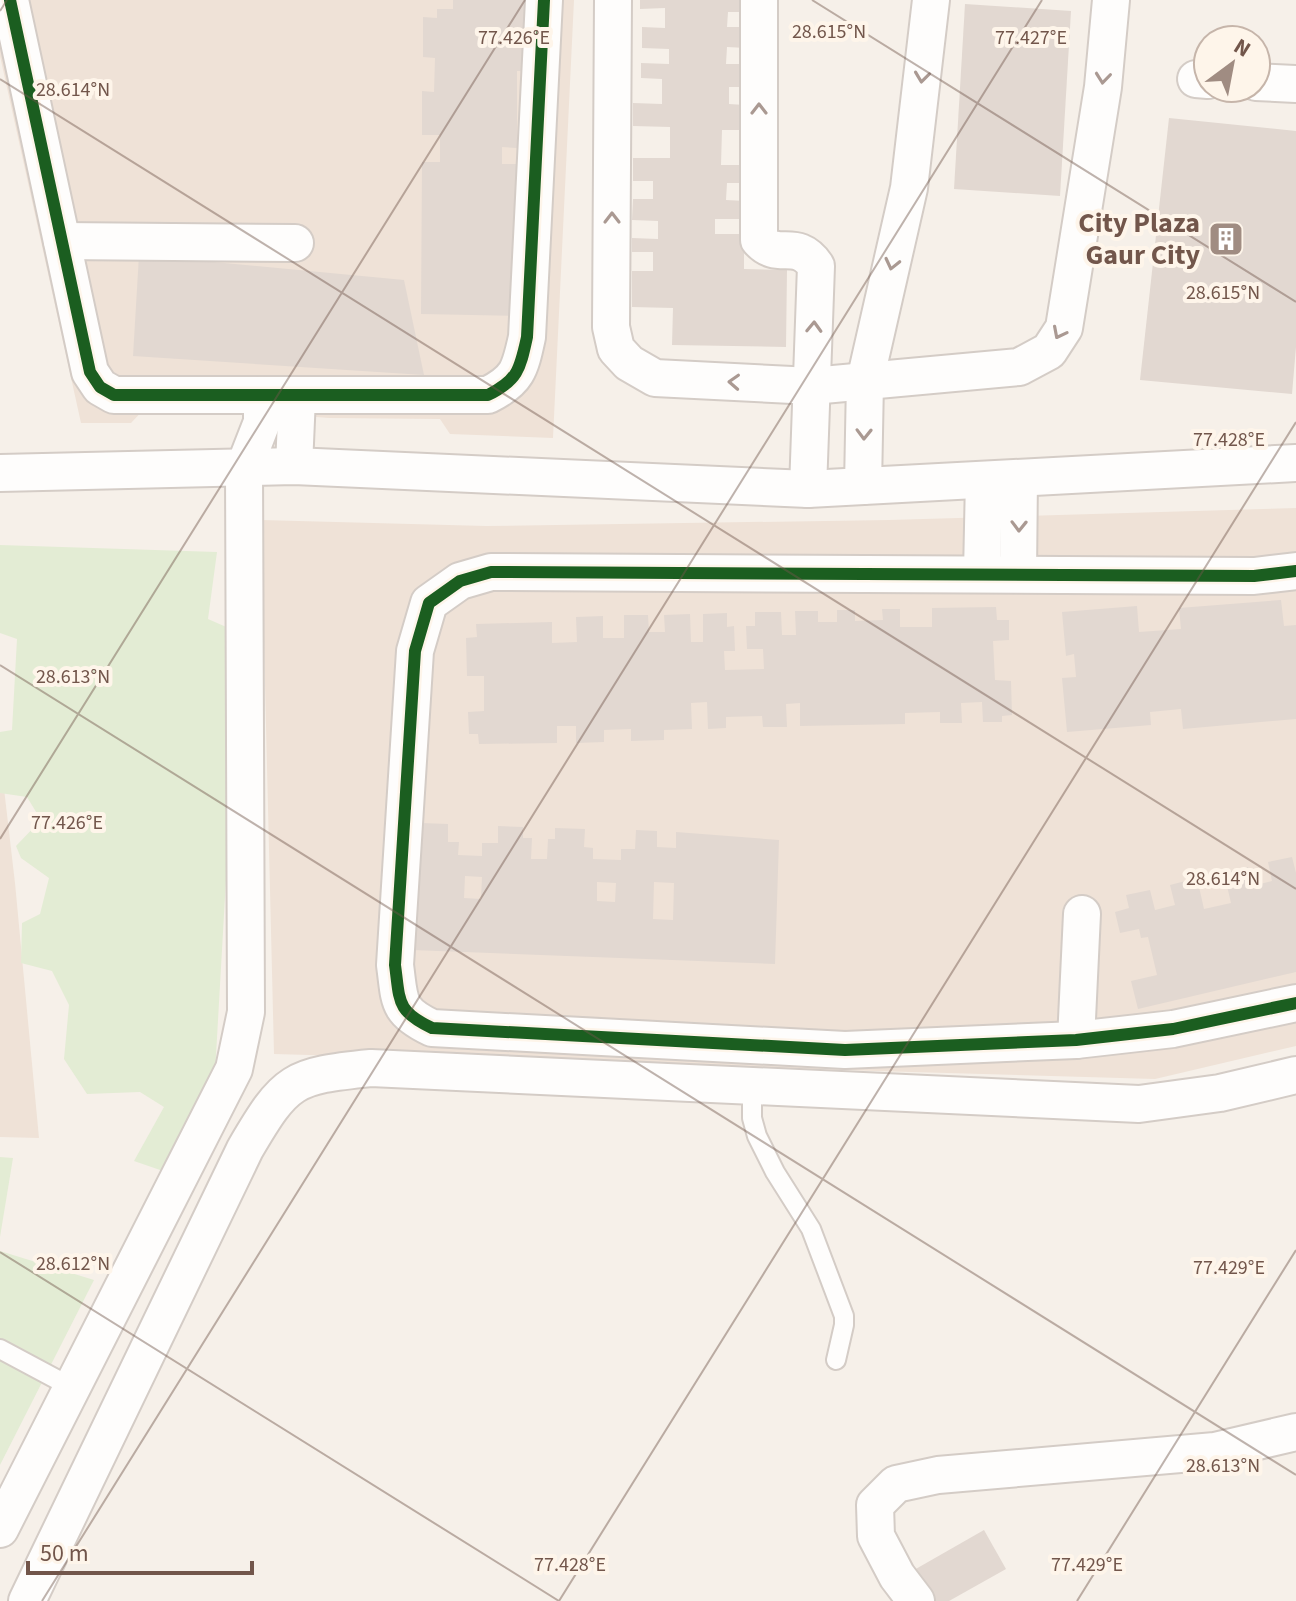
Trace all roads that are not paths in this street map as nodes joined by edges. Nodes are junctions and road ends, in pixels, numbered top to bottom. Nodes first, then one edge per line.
1 (10, 0) edge
2 (544, 0) edge
3 (613, 0) edge
4 (759, 0) edge
5 (931, 0) edge
6 (1111, 0) edge
7 (1272, 83) edge
8 (1296, 84) edge
9 (62, 241) junction
10 (295, 243) dead end
11 (865, 381) junction
12 (812, 386) junction
13 (262, 396) junction
14 (297, 397) junction
15 (1296, 463) edge
16 (294, 466) junction
17 (244, 468) junction
18 (0, 473) edge
19 (1001, 479) junction
20 (863, 486) junction
21 (808, 489) junction
22 (1296, 571) edge
23 (982, 574) junction
24 (1018, 574) junction
25 (1082, 914) dead end
26 (1296, 1003) edge
27 (1076, 1040) junction
28 (1296, 1075) edge
29 (752, 1086) junction
30 (0, 1349) edge
31 (836, 1360) dead end
32 (73, 1388) junction
33 (1296, 1432) edge
34 (0, 1529) edge
35 (27, 1601) edge
36 (916, 1601) edge

1 - 9 street
2 - 14 street
12 -> 3 street
12 -> 4 street
5 -> 11 street
6 -> 11 street
7 - 8 street
9 - 10 street
9 - 13 street
11 - 12 street
11 -> 20 street
12 - 21 street
13 - 14 street
13 - 17 street
14 - 16 street
15 - 19 street
16 - 17 street
16 - 21 street
17 - 18 street
17 - 32 street
19 - 20 street
19 - 23 street
19 -> 24 street
20 - 21 street
22 - 24 street
23 - 24 street
23 - 27 street
25 - 27 street
26 - 27 street
28 - 29 street
29 - 31 lane
29 - 35 street
30 - 32 lane
32 - 34 street
33 - 36 street

